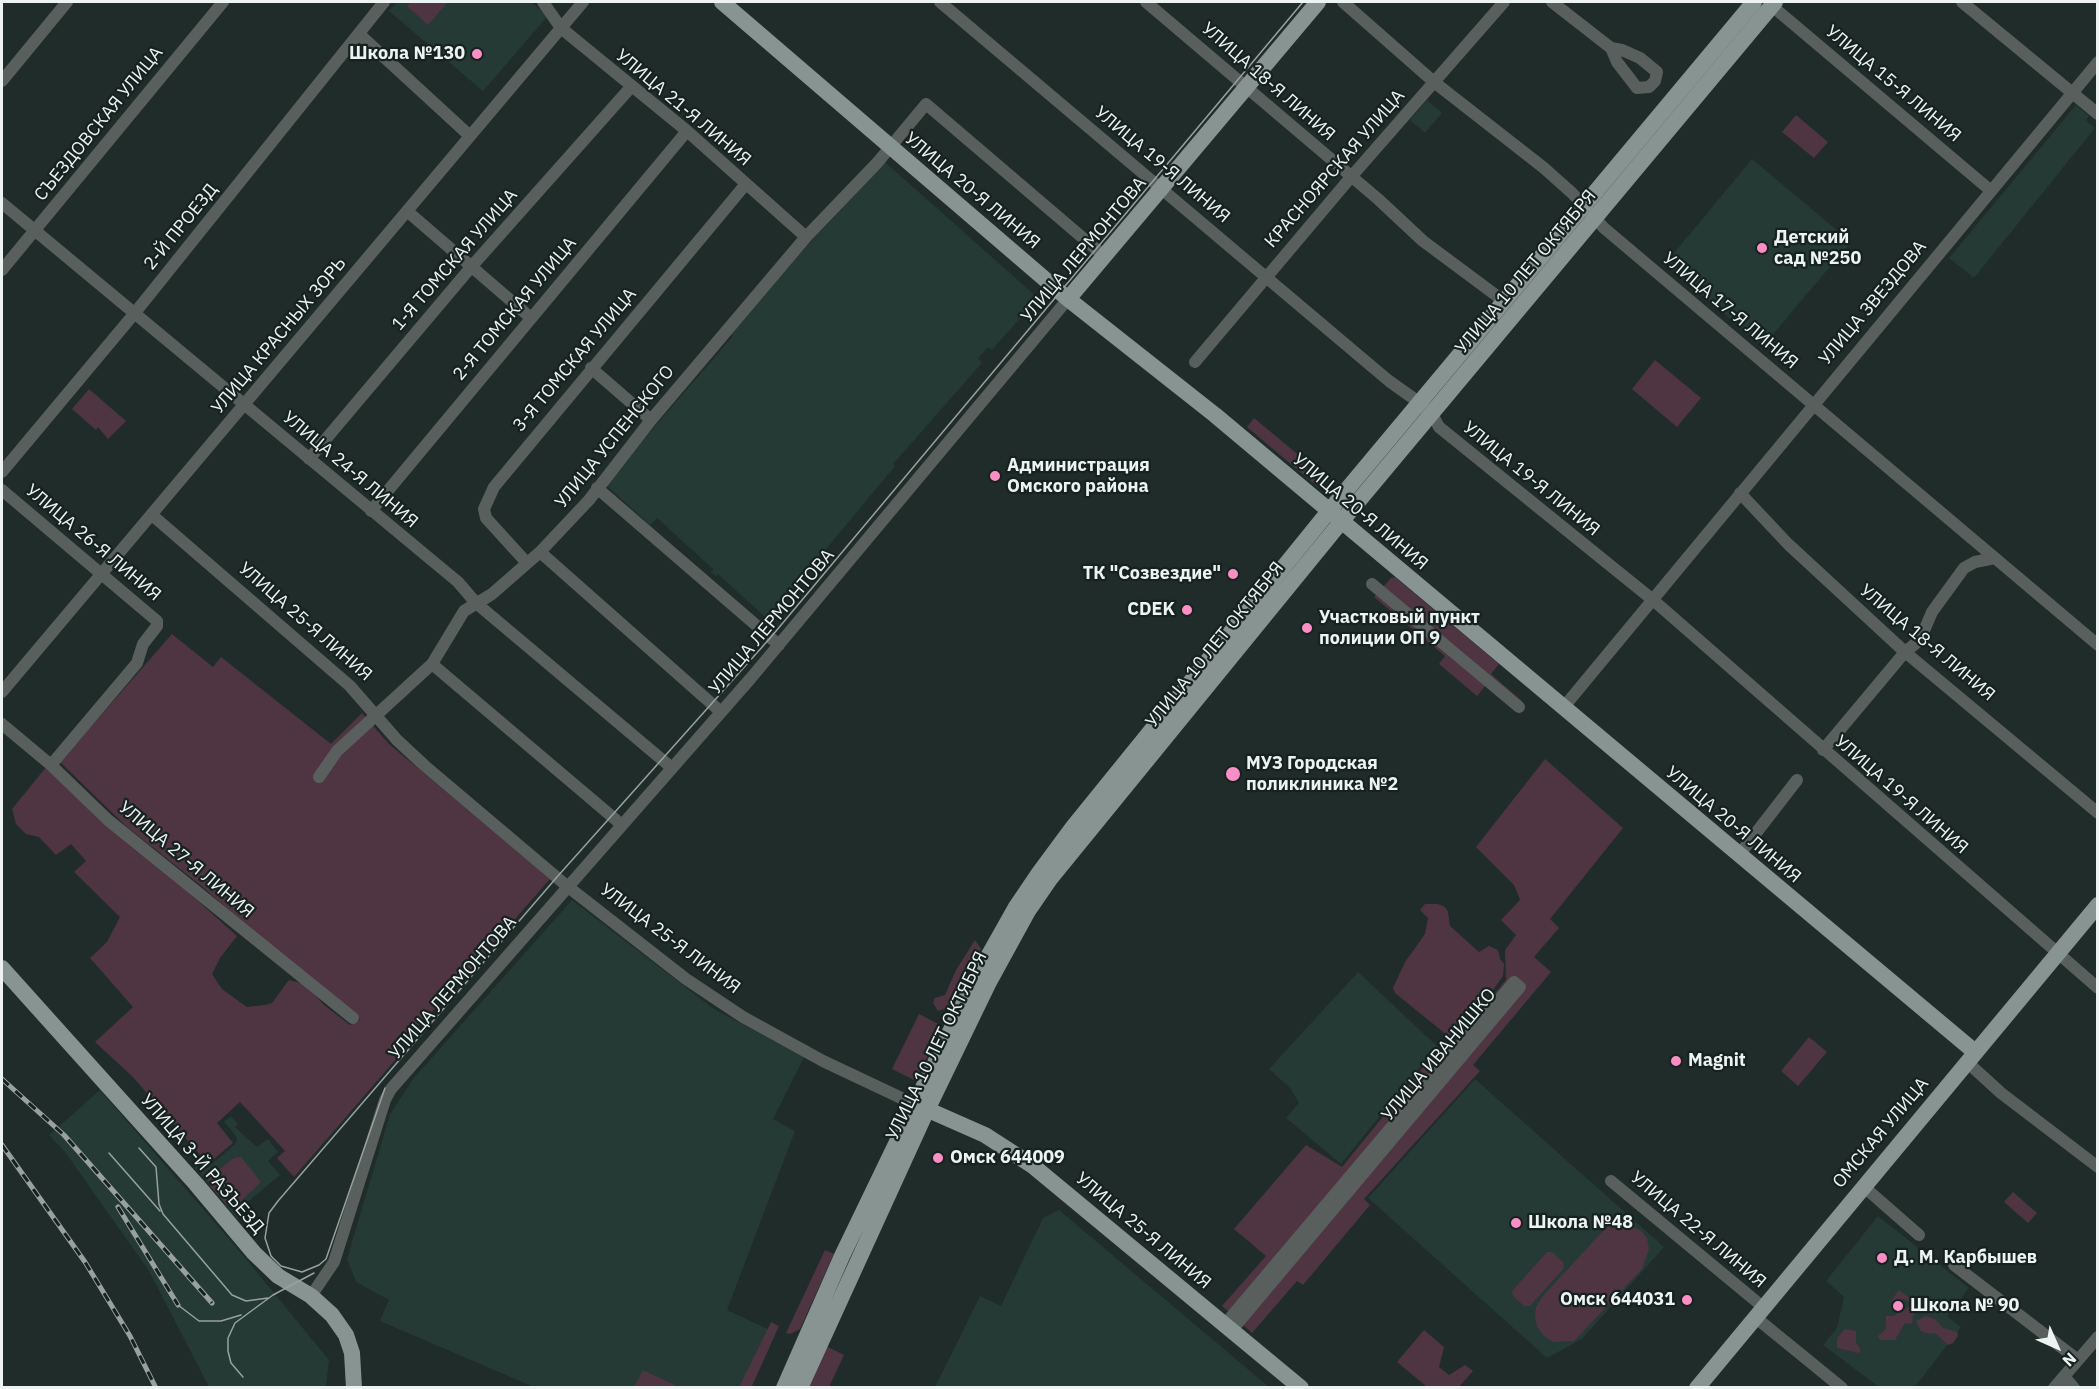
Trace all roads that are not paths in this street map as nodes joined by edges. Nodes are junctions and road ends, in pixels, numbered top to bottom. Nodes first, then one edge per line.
1 (67, 2) edge
2 (223, 2) edge
3 (384, 2) edge
4 (543, 2) edge
5 (583, 2) edge
6 (722, 2) edge
7 (940, 2) edge
8 (1146, 2) edge
9 (1318, 2) edge
10 (1343, 2) edge
11 (1504, 2) edge
12 (1552, 2) edge
13 (1754, 2) edge
14 (1962, 2) edge
15 (1774, 4) edge
16 (561, 28) junction
17 (359, 34) junction
18 (1611, 48) dead end
19 (2097, 62) edge
20 (2, 81) edge
21 (1434, 82) junction
22 (631, 87) junction
23 (1246, 87) junction
24 (2072, 93) junction
25 (2097, 114) edge
26 (687, 131) junction
27 (470, 136) junction
28 (889, 146) junction
29 (1351, 177) junction
30 (745, 185) junction
31 (1161, 187) junction
32 (1990, 190) junction
33 (2, 203) edge
34 (407, 212) junction
35 (1590, 214) junction
36 (34, 231) junction
37 (806, 237) junction
38 (1104, 256) junction
39 (472, 266) junction
40 (2, 270) edge
41 (1266, 277) junction
42 (1068, 299) junction
43 (1505, 302) junction
44 (134, 314) junction
45 (531, 318) junction
46 (1195, 362) dead end
47 (591, 368) junction
48 (244, 405) junction
49 (1812, 405) junction
50 (1426, 408) junction
51 (651, 420) junction
52 (309, 459) junction
53 (2, 472) edge
54 (597, 488) junction
55 (2, 490) edge
56 (1740, 493) junction
57 (371, 511) junction
58 (152, 515) junction
59 (1335, 517) junction
60 (540, 552) junction
61 (1995, 558) junction
62 (526, 562) junction
63 (102, 574) junction
64 (1372, 584) dead end
65 (1653, 600) junction
66 (476, 603) junction
67 (779, 645) junction
68 (2097, 645) edge
69 (1905, 652) junction
70 (432, 664) junction
71 (2, 692) edge
72 (1519, 707) dead end
73 (1563, 708) junction
74 (721, 712) junction
75 (377, 716) junction
76 (2, 724) edge
77 (1822, 750) junction
78 (51, 765) junction
79 (672, 768) junction
80 (319, 777) dead end
81 (1797, 780) dead end
82 (2097, 813) edge
83 (622, 825) junction
84 (1739, 855) junction
85 (567, 886) junction
86 (2097, 905) edge
87 (2057, 954) junction
88 (2, 968) edge
89 (2097, 988) edge
90 (353, 1018) dead end
91 (1971, 1057) junction
92 (920, 1107) junction
93 (2097, 1167) edge
94 (1611, 1181) dead end
95 (1863, 1186) junction
96 (1919, 1235) dead end
97 (1954, 1265) dead end
98 (311, 1296) junction
99 (1759, 1312) junction
100 (1229, 1327) junction
101 (2097, 1337) edge
102 (2078, 1360) junction
103 (2064, 1376) junction
104 (354, 1388) edge
105 (784, 1388) edge
106 (800, 1388) edge
107 (1301, 1388) edge
108 (1697, 1388) edge
109 (1842, 1388) edge
110 (2054, 1388) edge
111 (2074, 1388) edge

1 - 20 street
2 - 36 street, СЪЕЗДОВСКАЯ УЛИЦА
3 - 17 street, 2-Й ПРОЕЗД
4 - 16 street, УЛИЦА 21-Я ЛИНИЯ
5 - 16 street, УЛИЦА КРАСНЫХ ЗОРЬ
6 - 28 main road, УЛИЦА 20-Я ЛИНИЯ
7 - 31 street, УЛИЦА 19-Я ЛИНИЯ
8 - 23 street, УЛИЦА 18-Я ЛИНИЯ
9 - 23 main road, УЛИЦА ЛЕРМОНТОВА
10 - 21 street, УЛИЦА 17-Я ЛИНИЯ
11 - 21 street, КРАСНОЯРСКАЯ УЛИЦА
12 - 18 street
13 - 35 main road, УЛИЦА 10 ЛЕТ ОКТЯБРЯ
14 - 24 street
15 - 32 street, УЛИЦА 15-Я ЛИНИЯ
15 - 35 main road, УЛИЦА 10 ЛЕТ ОКТЯБРЯ
16 - 22 street, УЛИЦА 21-Я ЛИНИЯ
16 - 27 street, УЛИЦА КРАСНЫХ ЗОРЬ
17 - 27 street
17 - 44 street, 2-Й ПРОЕЗД
19 - 24 street, УЛИЦА ЗВЕЗДОВА
21 - 29 street, КРАСНОЯРСКАЯ УЛИЦА
21 - 35 street, УЛИЦА 17-Я ЛИНИЯ
22 - 26 street, УЛИЦА 21-Я ЛИНИЯ
22 - 39 street, 1-Я ТОМСКАЯ УЛИЦА
23 - 29 street, УЛИЦА 18-Я ЛИНИЯ
23 - 31 main road, УЛИЦА ЛЕРМОНТОВА
24 - 25 street
24 - 32 street, УЛИЦА ЗВЕЗДОВА
26 - 30 street, УЛИЦА 21-Я ЛИНИЯ
26 - 45 street, 2-Я ТОМСКАЯ УЛИЦА
27 - 34 street, УЛИЦА КРАСНЫХ ЗОРЬ
28 - 37 street, УЛИЦА УСПЕНСКОГО
28 - 38 street, УЛИЦА УСПЕНСКОГО
28 - 42 main road, УЛИЦА 20-Я ЛИНИЯ
29 - 41 street, КРАСНОЯРСКАЯ УЛИЦА
29 - 43 street, УЛИЦА 18-Я ЛИНИЯ
30 - 37 street, УЛИЦА 21-Я ЛИНИЯ
30 - 47 street, 3-Я ТОМСКАЯ УЛИЦА
31 - 38 main road, УЛИЦА ЛЕРМОНТОВА
31 - 41 street, УЛИЦА 19-Я ЛИНИЯ
32 - 49 street, УЛИЦА ЗВЕЗДОВА
33 - 36 street, УЛИЦА 24-Я ЛИНИЯ
34 - 39 street
34 - 48 street, УЛИЦА КРАСНЫХ ЗОРЬ
35 - 43 main road, УЛИЦА 10 ЛЕТ ОКТЯБРЯ
35 - 49 street, УЛИЦА 17-Я ЛИНИЯ
35 - 50 main road, УЛИЦА 10 ЛЕТ ОКТЯБРЯ
36 - 40 street, СЪЕЗДОВСКАЯ УЛИЦА
36 - 44 street, УЛИЦА 24-Я ЛИНИЯ
37 - 51 street, УЛИЦА УСПЕНСКОГО
38 - 42 main road, УЛИЦА ЛЕРМОНТОВА
39 - 45 street
39 - 52 street, 1-Я ТОМСКАЯ УЛИЦА
41 - 46 street, КРАСНОЯРСКАЯ УЛИЦА
41 - 50 street, УЛИЦА 19-Я ЛИНИЯ
42 - 59 main road, УЛИЦА 20-Я ЛИНИЯ
42 - 67 street, УЛИЦА ЛЕРМОНТОВА
43 - 50 main road, УЛИЦА 10 ЛЕТ ОКТЯБРЯ
44 - 48 street, УЛИЦА 24-Я ЛИНИЯ
44 - 53 street, 2-Й ПРОЕЗД
45 - 57 street, 2-Я ТОМСКАЯ УЛИЦА
47 - 51 street
47 - 62 street, 3-Я ТОМСКАЯ УЛИЦА
48 - 52 street, УЛИЦА 24-Я ЛИНИЯ
48 - 58 street, УЛИЦА КРАСНЫХ ЗОРЬ
49 - 56 street, УЛИЦА ЗВЕЗДОВА
49 - 61 street, УЛИЦА 17-Я ЛИНИЯ
50 - 59 main road, УЛИЦА 10 ЛЕТ ОКТЯБРЯ
50 - 65 street, УЛИЦА 19-Я ЛИНИЯ
51 - 54 street, УЛИЦА УСПЕНСКОГО
52 - 57 street, УЛИЦА 24-Я ЛИНИЯ
54 - 60 street, УЛИЦА УСПЕНСКОГО
54 - 67 street
55 - 63 street, УЛИЦА 26-Я ЛИНИЯ
56 - 65 street, УЛИЦА ЗВЕЗДОВА
56 - 69 street, УЛИЦА 18-Я ЛИНИЯ
57 - 66 street, УЛИЦА 24-Я ЛИНИЯ
58 - 63 street, УЛИЦА КРАСНЫХ ЗОРЬ
58 - 75 street, УЛИЦА 25-Я ЛИНИЯ
59 - 73 main road, УЛИЦА 20-Я ЛИНИЯ
59 - 92 main road, УЛИЦА 10 ЛЕТ ОКТЯБРЯ
60 - 62 street, УЛИЦА УСПЕНСКОГО
60 - 74 street
61 - 68 street, УЛИЦА 17-Я ЛИНИЯ
61 - 69 street
62 - 66 street, УЛИЦА УСПЕНСКОГО
63 - 71 street, УЛИЦА КРАСНЫХ ЗОРЬ
63 - 78 street, УЛИЦА 26-Я ЛИНИЯ
64 - 72 street
65 - 73 street, УЛИЦА ЗВЕЗДОВА
65 - 77 street, УЛИЦА 19-Я ЛИНИЯ
66 - 70 street, УЛИЦА УСПЕНСКОГО
66 - 79 street, УЛИЦА 24-Я ЛИНИЯ
67 - 74 street, УЛИЦА ЛЕРМОНТОВА
69 - 77 street
69 - 82 street, УЛИЦА 18-Я ЛИНИЯ
70 - 75 street, УЛИЦА УСПЕНСКОГО
70 - 83 street
73 - 84 main road, УЛИЦА 20-Я ЛИНИЯ
74 - 79 street, УЛИЦА ЛЕРМОНТОВА
75 - 80 street, УЛИЦА УСПЕНСКОГО
75 - 85 street, УЛИЦА 25-Я ЛИНИЯ
76 - 78 street, УЛИЦА 27-Я ЛИНИЯ
77 - 87 street, УЛИЦА 19-Я ЛИНИЯ
78 - 90 street, УЛИЦА 27-Я ЛИНИЯ
79 - 83 street, УЛИЦА ЛЕРМОНТОВА
81 - 84 street
83 - 85 street, УЛИЦА ЛЕРМОНТОВА
84 - 91 main road, УЛИЦА 20-Я ЛИНИЯ
85 - 92 street, УЛИЦА 25-Я ЛИНИЯ
85 - 98 street, УЛИЦА ЛЕРМОНТОВА
86 - 87 main road, ОМСКАЯ УЛИЦА
87 - 89 street, УЛИЦА 19-Я ЛИНИЯ
87 - 91 main road, ОМСКАЯ УЛИЦА
88 - 98 main road, УЛИЦА 3-Й РАЗЪЕЗД
91 - 93 street, УЛИЦА 20-Я ЛИНИЯ
91 - 95 main road, ОМСКАЯ УЛИЦА
92 - 100 main road, УЛИЦА 25-Я ЛИНИЯ
92 - 105 main road, УЛИЦА 10 ЛЕТ ОКТЯБРЯ
92 - 106 main road, УЛИЦА 10 ЛЕТ ОКТЯБРЯ
94 - 99 street, УЛИЦА 22-Я ЛИНИЯ
95 - 96 street
95 - 99 main road, ОМСКАЯ УЛИЦА
97 - 102 street
98 - 104 main road, УЛИЦА 3-Й РАЗЪЕЗД
99 - 108 main road, ОМСКАЯ УЛИЦА
99 - 109 street, УЛИЦА 22-Я ЛИНИЯ
100 - 100 street, УЛИЦА ИВАНИШКО
100 - 107 main road, УЛИЦА 25-Я ЛИНИЯ
101 - 102 street
102 - 103 street
103 - 110 street
103 - 111 street

